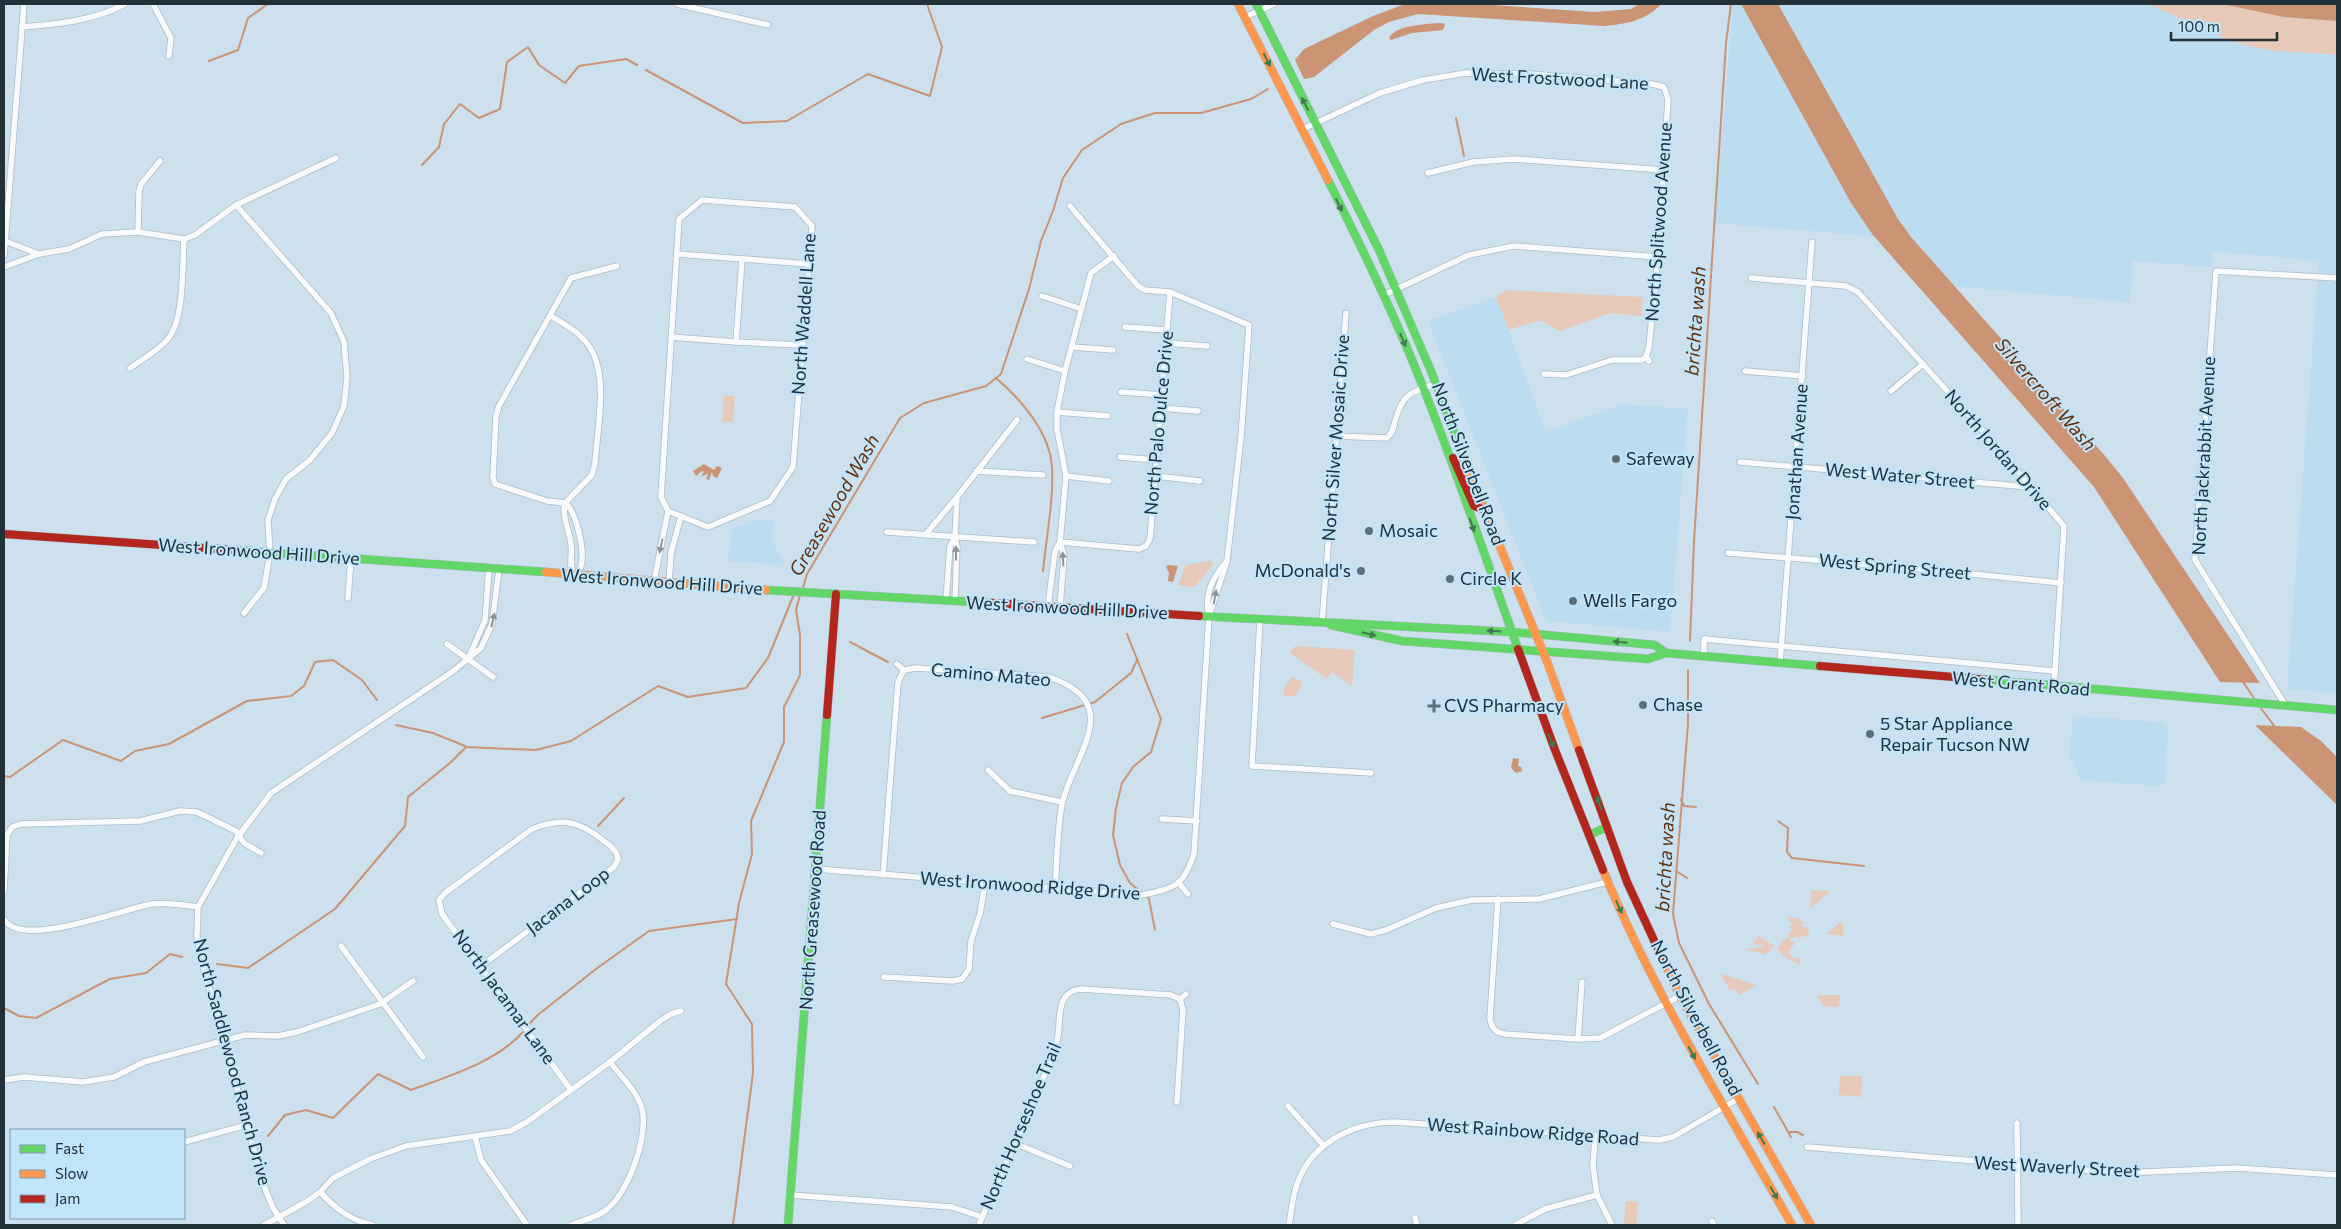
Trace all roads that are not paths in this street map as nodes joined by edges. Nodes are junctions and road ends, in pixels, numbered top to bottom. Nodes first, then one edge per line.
1 (24, 4) edge
2 (125, 4) edge
3 (153, 4) edge
4 (677, 4) edge
5 (1238, 4) edge
6 (1274, 4) edge
7 (1258, 7) edge
8 (1244, 17) junction
9 (768, 25) dead end
10 (22, 27) junction
11 (169, 56) dead end
12 (1666, 87) joint
13 (1315, 123) junction
14 (1303, 129) junction
15 (336, 158) dead end
16 (160, 161) dead end
17 (1664, 170) junction
18 (1428, 173) dead end
19 (6, 202) edge
20 (236, 205) junction
21 (1070, 206) dead end
22 (138, 232) junction
23 (184, 239) junction
24 (5, 241) junction
25 (1812, 242) dead end
26 (39, 254) junction
27 (677, 254) junction
28 (4, 256) edge
29 (1114, 256) junction
30 (1658, 256) junction
31 (742, 259) junction
32 (809, 264) junction
33 (617, 266) dead end
34 (4, 267) edge
35 (1751, 278) dead end
36 (2337, 278) edge
37 (1808, 282) junction
38 (1396, 289) junction
39 (1170, 292) junction
40 (1384, 295) junction
41 (1042, 296) dead end
42 (1082, 309) junction
43 (1346, 313) dead end
44 (551, 316) junction
45 (1125, 327) dead end
46 (1167, 330) junction
47 (671, 337) junction
48 (736, 342) junction
49 (1166, 343) junction
50 (802, 345) junction
51 (1207, 346) dead end
52 (1072, 347) junction
53 (1114, 350) dead end
54 (1027, 359) dead end
55 (1923, 364) junction
56 (130, 368) dead end
57 (1065, 371) junction
58 (1745, 371) dead end
59 (1544, 374) dead end
60 (1803, 376) junction
61 (1436, 384) junction
62 (1422, 388) junction
63 (1891, 391) dead end
64 (1121, 392) dead end
65 (1162, 395) junction
66 (1160, 408) junction
67 (1198, 411) dead end
68 (1057, 412) junction
69 (1108, 416) dead end
70 (1017, 420) dead end
71 (1335, 436) junction
72 (1448, 450) junction
73 (1120, 457) dead end
74 (1156, 460) junction
75 (1740, 462) dead end
76 (1796, 467) junction
77 (976, 471) junction
78 (1043, 475) dead end
79 (1066, 476) junction
80 (1155, 476) junction
81 (1109, 481) dead end
82 (1200, 481) dead end
83 (2030, 487) junction
84 (957, 497) junction
85 (567, 501) junction
86 (1485, 510) junction
87 (668, 511) junction
88 (681, 516) junction
89 (887, 532) dead end
90 (4, 534) edge
91 (925, 535) junction
92 (955, 537) junction
93 (1034, 542) dead end
94 (1060, 542) junction
95 (270, 552) junction
96 (1728, 553) dead end
97 (350, 558) junction
98 (1789, 558) junction
99 (489, 568) junction
100 (499, 569) junction
101 (574, 576) junction
102 (654, 581) junction
103 (669, 582) junction
104 (2061, 583) junction
105 (836, 594) junction
106 (348, 598) dead end
107 (950, 601) junction
108 (1048, 606) junction
109 (1060, 607) junction
110 (244, 613) dead end
111 (1209, 616) junction
112 (1260, 620) junction
113 (1322, 623) junction
114 (1512, 632) junction
115 (1536, 634) junction
116 (447, 644) dead end
117 (1783, 647) junction
118 (1519, 650) junction
119 (1543, 651) junction
120 (1666, 653) junction
121 (1704, 656) junction
122 (468, 659) junction
123 (1780, 663) junction
124 (897, 664) dead end
125 (904, 670) junction
126 (2055, 671) junction
127 (493, 677) dead end
128 (2054, 687) junction
129 (2283, 706) junction
130 (2337, 710) edge
131 (988, 770) dead end
132 (1371, 773) dead end
133 (1062, 802) junction
134 (1162, 819) dead end
135 (1197, 821) junction
136 (1607, 827) junction
137 (239, 835) junction
138 (1588, 835) junction
139 (261, 853) dead end
140 (816, 869) junction
141 (883, 875) junction
142 (985, 882) junction
143 (1178, 882) junction
144 (1607, 882) junction
145 (1056, 889) junction
146 (4, 891) edge
147 (1188, 894) dead end
148 (1498, 899) junction
149 (439, 904) joint
150 (198, 908) junction
151 (4, 923) edge
152 (1332, 924) dead end
153 (341, 946) dead end
154 (481, 966) junction
155 (884, 977) dead end
156 (413, 981) dead end
157 (1582, 982) dead end
158 (1186, 994) dead end
159 (1680, 996) junction
160 (1180, 999) junction
161 (382, 1003) junction
162 (1665, 1004) junction
163 (680, 1011) dead end
164 (223, 1040) junction
165 (1578, 1040) junction
166 (423, 1057) dead end
167 (610, 1062) junction
168 (4, 1080) edge
169 (571, 1090) junction
170 (1738, 1099) junction
171 (1177, 1102) dead end
172 (1288, 1106) dead end
173 (1722, 1107) junction
174 (2017, 1123) dead end
175 (247, 1125) junction
176 (1595, 1136) junction
177 (474, 1137) junction
178 (185, 1142) edge
179 (1014, 1142) junction
180 (1323, 1145) junction
181 (1807, 1147) dead end
182 (1070, 1166) dead end
183 (2017, 1166) junction
184 (2337, 1174) edge
185 (320, 1192) junction
186 (790, 1195) junction
187 (1597, 1195) junction
188 (982, 1217) junction
189 (278, 1218) junction
190 (1415, 1218) dead end
191 (264, 1225) edge
192 (284, 1225) edge
193 (373, 1225) edge
194 (527, 1225) edge
195 (571, 1225) edge
196 (788, 1225) edge
197 (979, 1225) edge
198 (1289, 1225) edge
199 (1417, 1225) edge
200 (1515, 1225) edge
201 (1612, 1225) edge
202 (1792, 1225) edge
203 (1811, 1225) edge
204 (2018, 1225) edge

1 - 10 street
2 - 10 street
3 - 11 street
4 - 9 street
5 - 8 main road, North Silverbell Road
6 - 7 street
7 - 8 street
13 -> 7 main road, North Silverbell Road
8 -> 14 main road, North Silverbell Road
10 - 19 street
12 - 13 street, West Frostwood Lane
12 - 17 street, North Splitwood Avenue
13 - 14 street, West Frostwood Lane
13 - 38 main road, North Silverbell Road
14 -> 40 main road, North Silverbell Road
15 - 20 street
16 - 22 street
17 - 18 street
17 - 30 street, North Splitwood Avenue
19 - 24 street
20 - 23 street
20 - 95 street
21 - 29 street
22 - 23 street
22 - 26 street
23 - 56 street
24 - 26 street
24 - 28 street
25 - 37 street, Jonathan Avenue
26 - 34 street
27 - 31 street
27 - 32 street, North Waddell Lane
27 - 47 street, North Waddell Lane
29 - 39 street
29 - 42 street
30 - 38 street
30 - 59 street, North Splitwood Avenue
31 - 32 street
31 - 48 street
32 - 50 street, North Waddell Lane
33 - 44 street
35 - 37 street, North Jordan Drive
36 - 129 street, North Jackrabbit Avenue
37 - 55 street, North Jordan Drive
37 - 60 street, Jonathan Avenue
38 - 40 street
38 - 61 main road, North Silverbell Road
39 - 46 street, North Palo Dulce Drive
39 - 111 street
40 -> 62 main road, North Silverbell Road
41 - 42 street
42 - 52 street
43 - 71 street, North Silver Mosaic Drive
44 - 85 street
44 - 85 street
45 - 46 street
46 - 49 street, North Palo Dulce Drive
47 - 48 street
47 - 87 street, North Waddell Lane
48 - 50 street
49 - 51 street
49 - 65 street, North Palo Dulce Drive
50 - 88 street, North Waddell Lane
52 - 53 street
52 - 57 street
54 - 57 street
55 - 63 street
55 - 83 street, North Jordan Drive
57 - 68 street
58 - 60 street
60 - 76 street, Jonathan Avenue
61 - 62 street
61 - 86 main road, North Silverbell Road
62 - 71 street
62 - 72 main road, North Silverbell Road
64 - 65 street
65 - 66 street, North Palo Dulce Drive
66 - 67 street
66 - 74 street, North Palo Dulce Drive
68 - 69 street
68 - 79 street
70 - 77 street
71 - 113 street, North Silver Mosaic Drive
72 - 86 main road
72 -> 114 main road, North Silverbell Road
73 - 74 street
74 - 80 street, North Palo Dulce Drive
75 - 76 street, West Water Street
76 - 83 street, West Water Street
76 - 98 street, Jonathan Avenue
77 - 78 street
77 - 84 street
79 - 81 street
79 - 94 street
80 - 82 street
80 - 94 street, North Palo Dulce Drive
83 - 104 street, North Jordan Drive
84 - 91 street
84 - 92 street
85 - 101 street
85 - 101 street
86 - 115 main road, North Silverbell Road
87 - 88 street, North Waddell Lane
87 -> 102 street, North Waddell Lane
88 - 103 street
89 - 91 street
90 - 95 main road, West Ironwood Hill Drive
91 - 92 street
92 - 93 street
92 - 107 street
94 - 108 street
109 -> 94 street
95 - 97 main road, West Ironwood Hill Drive
95 - 110 street
96 - 98 street, West Spring Street
97 - 99 main road, West Ironwood Hill Drive
97 - 106 street
98 - 104 street, West Spring Street
98 - 117 street, Jonathan Avenue
99 - 100 main road, West Ironwood Hill Drive
99 - 122 street, North Saddlewood Ranch Drive
100 - 101 main road, West Ironwood Hill Drive
122 -> 100 street, North Saddlewood Ranch Drive
101 - 102 main road, West Ironwood Hill Drive
102 - 103 main road, West Ironwood Hill Drive
103 - 105 main road, West Ironwood Hill Drive
104 - 126 street, North Jordan Drive
105 - 107 main road, West Ironwood Hill Drive
105 - 140 main road, North Greasewood Road
107 - 108 main road, West Ironwood Hill Drive
108 - 109 main road, West Ironwood Hill Drive
109 - 111 main road, West Ironwood Hill Drive
111 - 112 main road, West Ironwood Hill Drive
111 - 135 street
112 - 113 main road, West Ironwood Hill Drive
112 - 132 street
114 -> 113 main road, West Ironwood Hill Drive
113 -> 118 main road, West Ironwood Hill Drive
114 - 115 main road, West Grant Road
114 - 118 main road, North Silverbell Road
115 - 119 main road, North Silverbell Road
120 -> 115 main road, West Grant Road
116 - 122 street
117 - 121 street, West Grant Road
117 - 123 street, Jonathan Avenue
117 - 126 street, West Grant Road
118 - 119 main road, West Grant Road
118 -> 138 main road, North Silverbell Road
119 - 120 main road, West Grant Road
136 -> 119 main road, North Silverbell Road
120 - 121 main road, West Grant Road
121 - 123 main road, West Grant Road
122 - 127 street
122 - 137 street, North Saddlewood Ranch Drive
123 - 128 main road, West Grant Road
124 - 125 street
125 - 133 street, Camino Mateo
125 - 141 street
126 - 128 street, North Jordan Drive
128 - 129 main road, West Grant Road
129 - 130 main road, West Grant Road
131 - 133 street
133 - 145 street, Camino Mateo
134 - 135 street
135 - 143 street
136 - 138 main road
136 - 159 main road, North Silverbell Road
137 - 139 street
137 - 146 street
137 - 150 street, North Saddlewood Ranch Drive
138 - 144 main road, North Silverbell Road
140 - 141 street, West Ironwood Ridge Drive
140 - 186 main road, North Greasewood Road
141 - 142 street, West Ironwood Ridge Drive
142 - 145 street, West Ironwood Ridge Drive
142 - 155 street
143 - 145 street, West Ironwood Ridge Drive
143 - 147 street
144 - 148 street
144 -> 162 main road, North Silverbell Road
148 - 152 street
148 - 165 street
149 - 154 street, North Jacamar Lane
149 - 154 street, Jacana Loop
150 - 151 street
150 - 164 street, North Saddlewood Ranch Drive
153 - 161 street
154 - 169 street, North Jacamar Lane
156 - 161 street
157 - 165 street
158 - 160 street
159 - 162 street
159 - 170 main road, North Silverbell Road
160 - 171 street
160 - 179 street, North Horseshoe Trail
161 - 164 street
161 - 166 street
162 - 165 street
162 -> 173 main road, North Silverbell Road
163 - 167 street
164 - 168 street
164 - 175 street, North Saddlewood Ranch Drive
167 - 169 street
167 - 195 street
169 - 177 street
170 - 173 street, West Rainbow Ridge Road
203 -> 170 main road, North Silverbell Road
172 - 180 street
173 - 176 street, West Rainbow Ridge Road
173 -> 202 main road, North Silverbell Road
174 - 183 street
175 - 178 street
175 - 189 street, North Saddlewood Ranch Drive
176 - 180 street, West Rainbow Ridge Road
176 - 187 street
177 - 185 street
177 - 194 street
179 - 182 street
179 - 188 street, North Horseshoe Trail
180 - 198 street
181 - 183 street, West Waverly Street
183 - 184 street, West Waverly Street
183 - 204 street
185 - 189 street
185 - 193 street
186 - 188 street
186 - 196 main road, North Greasewood Road
187 - 200 street
187 - 201 street
188 - 197 street, North Horseshoe Trail
189 - 191 street
189 - 192 street, North Saddlewood Ranch Drive
190 - 199 street

